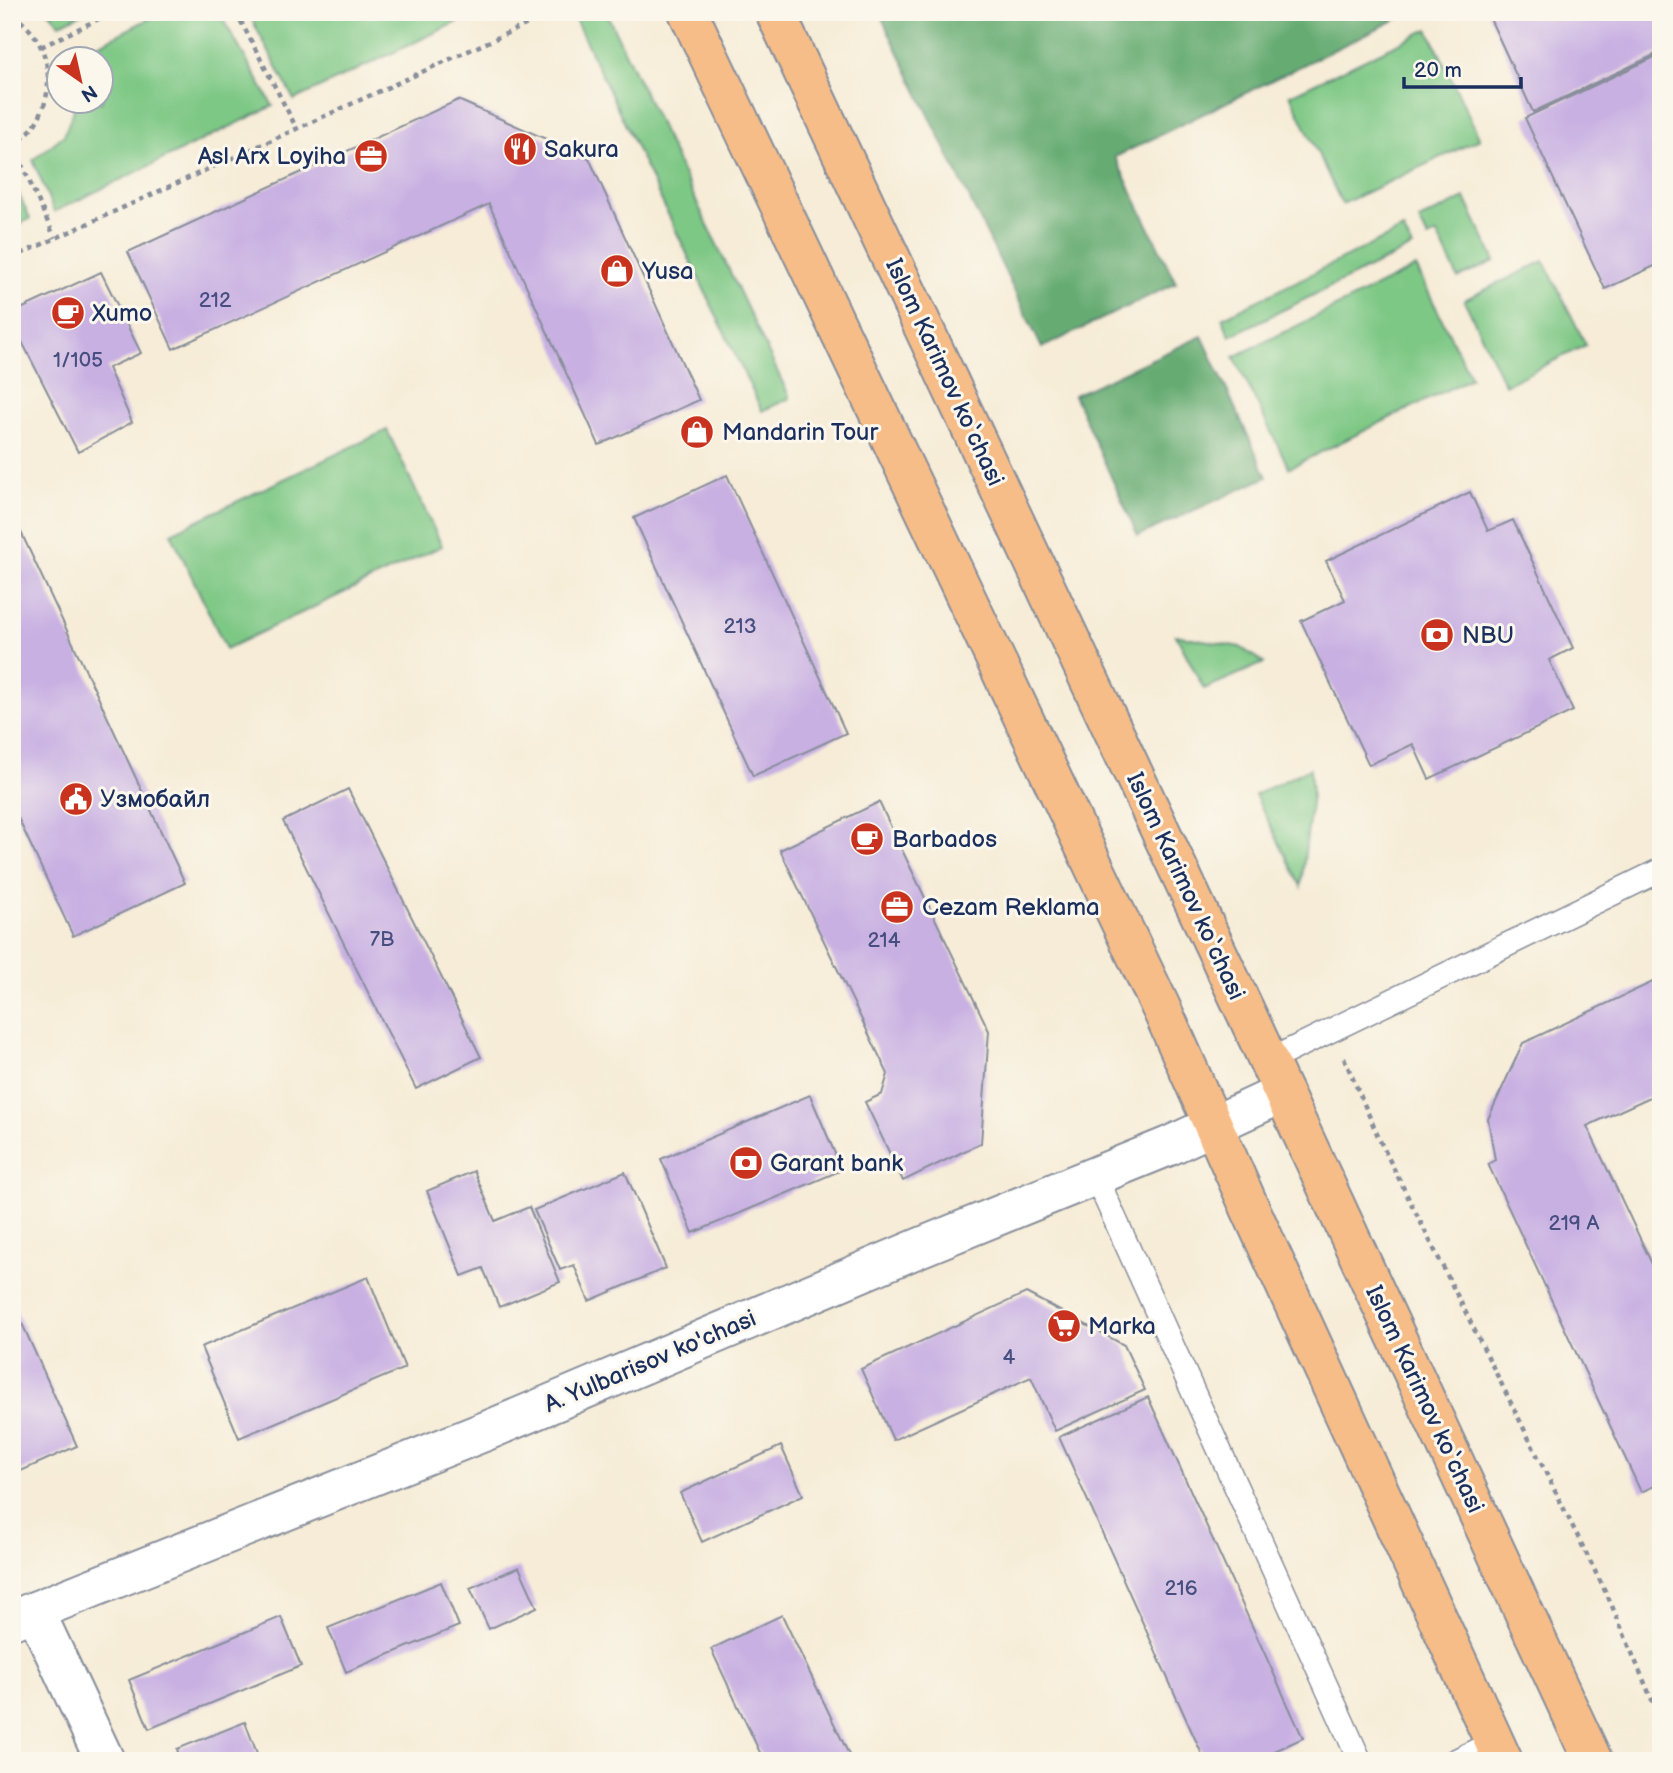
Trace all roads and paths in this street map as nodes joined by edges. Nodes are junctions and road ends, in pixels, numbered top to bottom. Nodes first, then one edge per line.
1 (113, 12) edge
2 (236, 12) edge
3 (554, 12) edge
4 (688, 12) edge
5 (775, 12) edge
6 (12, 15) edge
7 (41, 47) junction
8 (297, 128) junction
9 (13, 145) edge
10 (55, 238) junction
11 (12, 258) edge
12 (1661, 870) edge
13 (1342, 1053) dead end
14 (1276, 1077) junction
15 (1213, 1126) junction
16 (1096, 1177) junction
17 (24, 1616) edge
18 (1661, 1721) edge
19 (1499, 1751) edge
20 (105, 1761) edge
21 (1360, 1761) edge
22 (1455, 1761) edge
23 (1592, 1761) edge

1 - 7 path
2 - 8 path
3 - 8 path
4 - 15 main road
5 - 14 main road, Islom Karimov ko‘chasi
6 - 7 path
7 - 9 path
8 - 10 path
9 - 10 path
10 - 11 path
12 - 14 lane
13 - 18 path
14 - 15 street, A. Yulbarisov ko'chasi
14 - 23 main road, Islom Karimov ko‘chasi
15 - 16 street, A. Yulbarisov ko'chasi
15 - 19 main road
16 - 17 street, A. Yulbarisov ko'chasi
16 - 21 lane
17 - 20 street
19 - 22 lane

